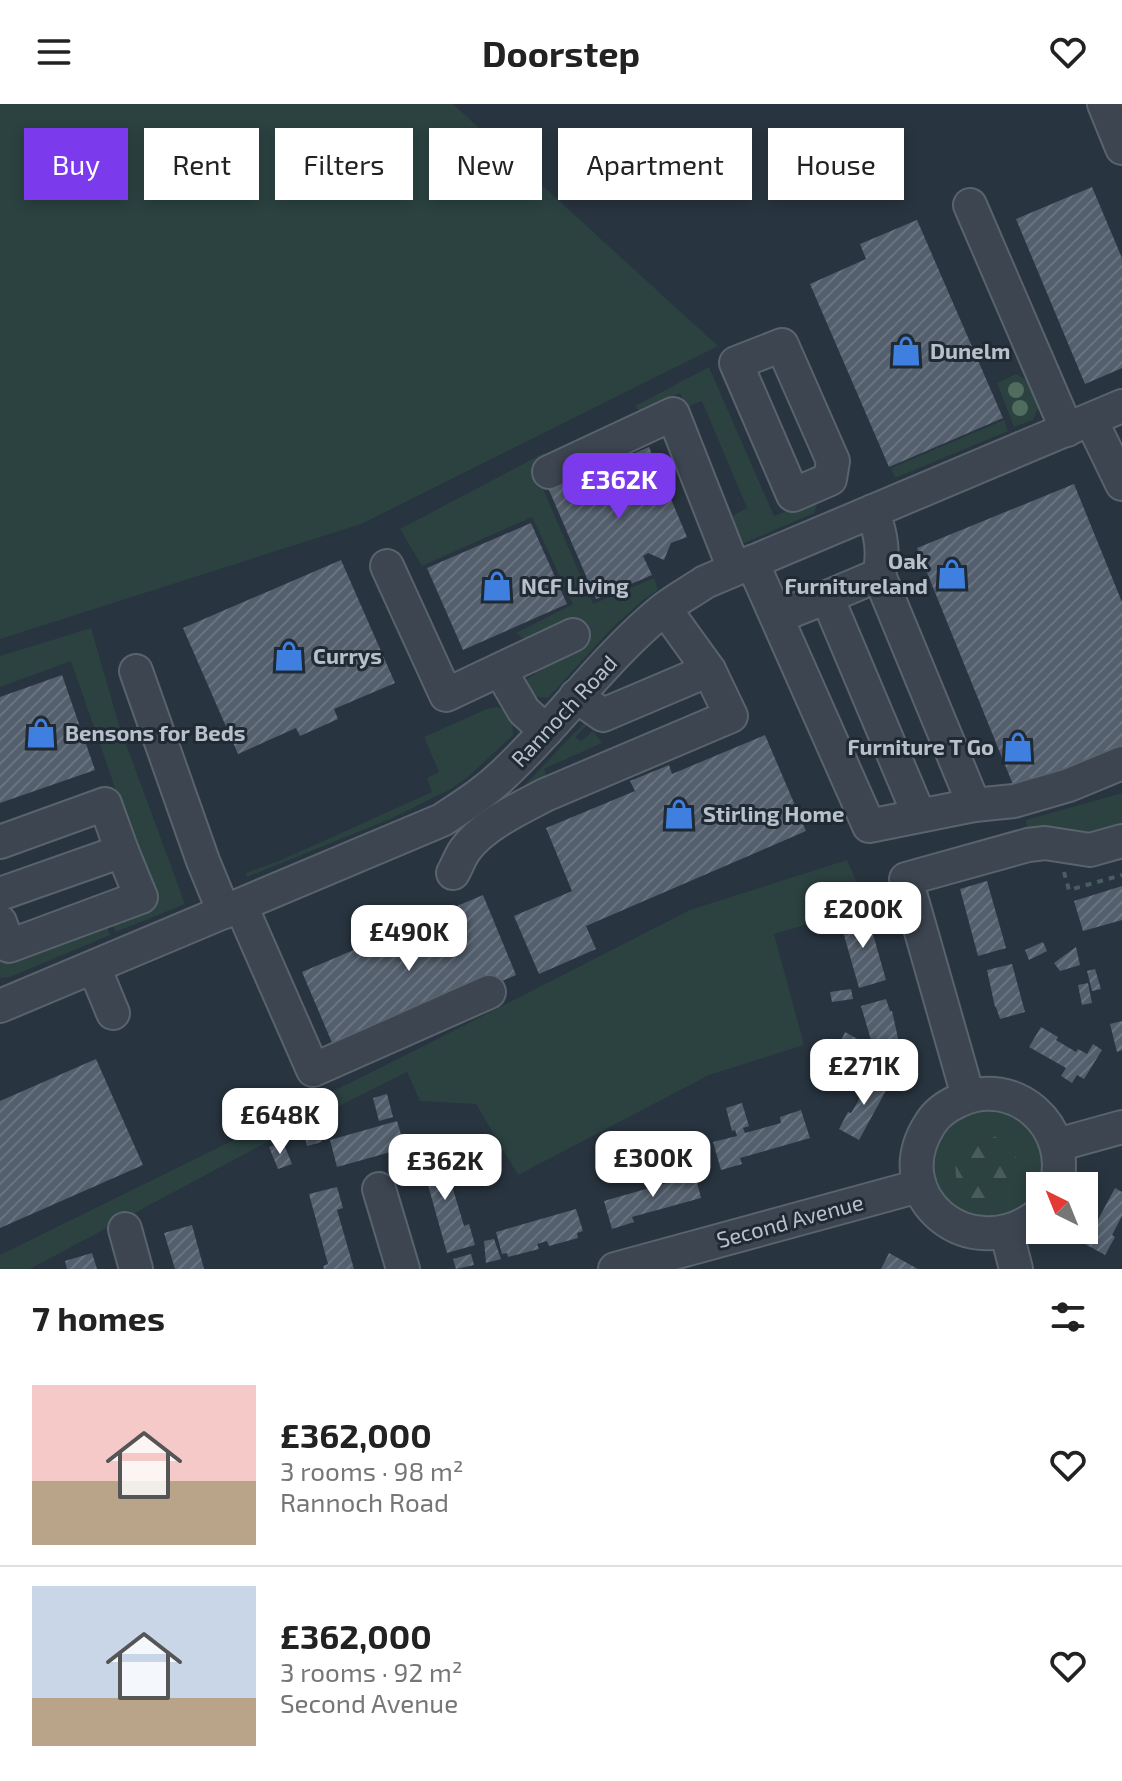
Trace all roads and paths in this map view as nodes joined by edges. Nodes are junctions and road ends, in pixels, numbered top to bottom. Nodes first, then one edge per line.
1 (1104, 104) edge
2 (1122, 148) edge
3 (970, 205) dead end
4 (1122, 406) edge
5 (1079, 425) junction
6 (549, 472) dead end
7 (830, 479) dead end
8 (1122, 484) edge
9 (860, 516) junction
10 (743, 565) junction
11 (387, 566) dead end
12 (879, 575) junction
13 (827, 597) junction
14 (665, 609) junction
15 (777, 617) junction
16 (573, 635) dead end
17 (500, 670) junction
18 (709, 670) junction
19 (136, 671) dead end
20 (576, 696) junction
21 (546, 731) junction
22 (1122, 763) edge
23 (974, 805) junction
24 (919, 815) junction
25 (1122, 841) edge
26 (0, 842) edge
27 (122, 851) junction
28 (453, 873) dead end
29 (0, 894) edge
30 (233, 909) junction
31 (0, 922) edge
32 (94, 967) junction
33 (489, 992) dead end
34 (0, 1006) edge
35 (113, 1013) dead end
36 (968, 1096) junction
37 (1122, 1127) edge
38 (1057, 1145) junction
39 (1059, 1172) edge
40 (919, 1186) junction
41 (379, 1189) dead end
42 (1026, 1226) edge
43 (125, 1229) dead end
44 (1007, 1234) junction
45 (136, 1269) edge
46 (403, 1269) edge
47 (615, 1269) edge
48 (1016, 1269) edge

1 - 2 street
3 - 5 street
4 - 5 street, Rannoch Road
5 - 8 street
5 - 9 street, Rannoch Road
6 - 10 street
7 - 9 street
9 - 10 street, Rannoch Road
9 - 12 street
10 - 14 street, Rannoch Road
10 - 15 street
11 - 17 street
12 - 13 street
12 - 23 street
13 - 15 street
13 - 24 street
14 - 18 street
14 - 20 street, Rannoch Road
15 - 24 street
16 - 17 street
17 - 21 street
18 - 20 street
18 - 28 street
19 - 30 street
20 - 21 street, Rannoch Road
21 - 30 street, Rannoch Road
22 - 23 street
23 - 24 street
25 - 36 street
26 - 27 street
27 - 29 street
27 - 31 street
30 - 32 street, Rannoch Road
30 - 33 street
32 - 34 street, Rannoch Road
32 - 35 street
36 - 38 street
36 - 40 street
37 - 38 street
38 - 39 street
40 - 44 street
40 - 47 street, Second Avenue
41 - 46 street
42 - 44 street
43 - 45 street
44 - 48 street

